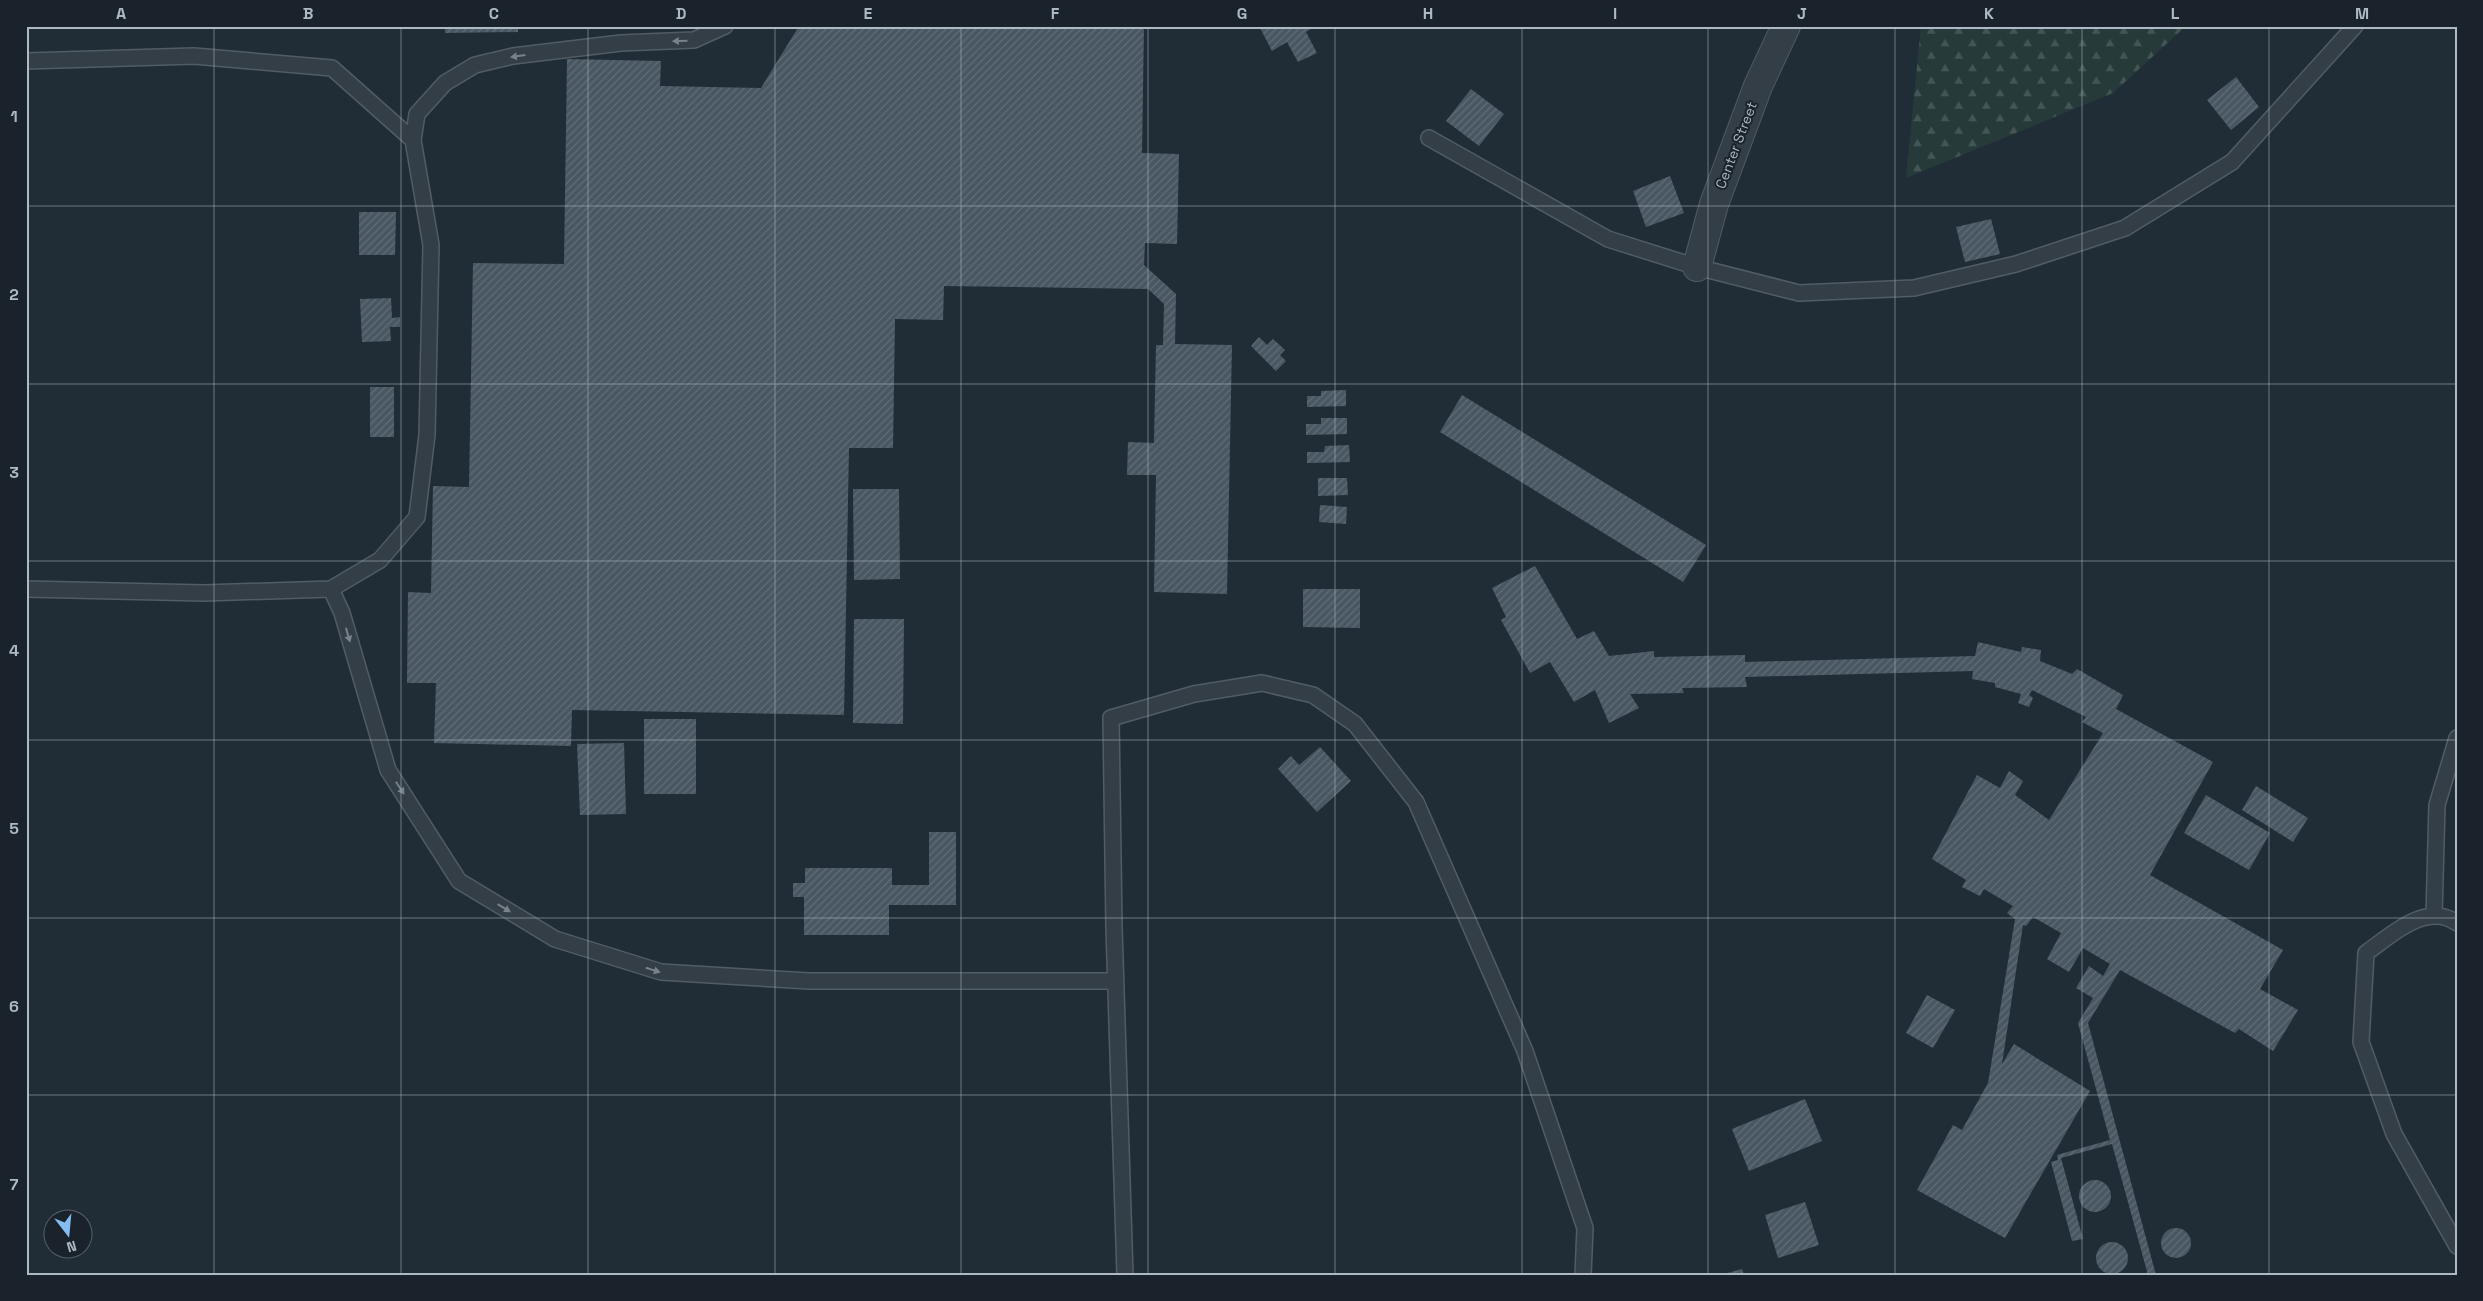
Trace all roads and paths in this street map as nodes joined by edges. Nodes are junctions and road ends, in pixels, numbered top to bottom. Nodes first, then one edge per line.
1 (725, 26) edge
2 (1786, 26) edge
3 (2355, 26) edge
4 (26, 61) edge
5 (1429, 138) dead end
6 (413, 140) junction
7 (1697, 267) junction
8 (26, 589) edge
9 (331, 590) junction
10 (2457, 738) edge
11 (2434, 916) junction
12 (2457, 923) edge
13 (1115, 981) junction
14 (2457, 1246) edge
15 (1125, 1275) edge
16 (1584, 1275) edge

1 -> 6 lane
2 - 7 street, Center Street
3 - 7 lane
4 - 6 lane
5 - 7 lane
6 - 9 lane
8 - 9 lane
9 -> 13 lane
10 - 11 lane
11 - 12 lane
11 - 14 lane
13 - 15 lane
13 - 16 lane

